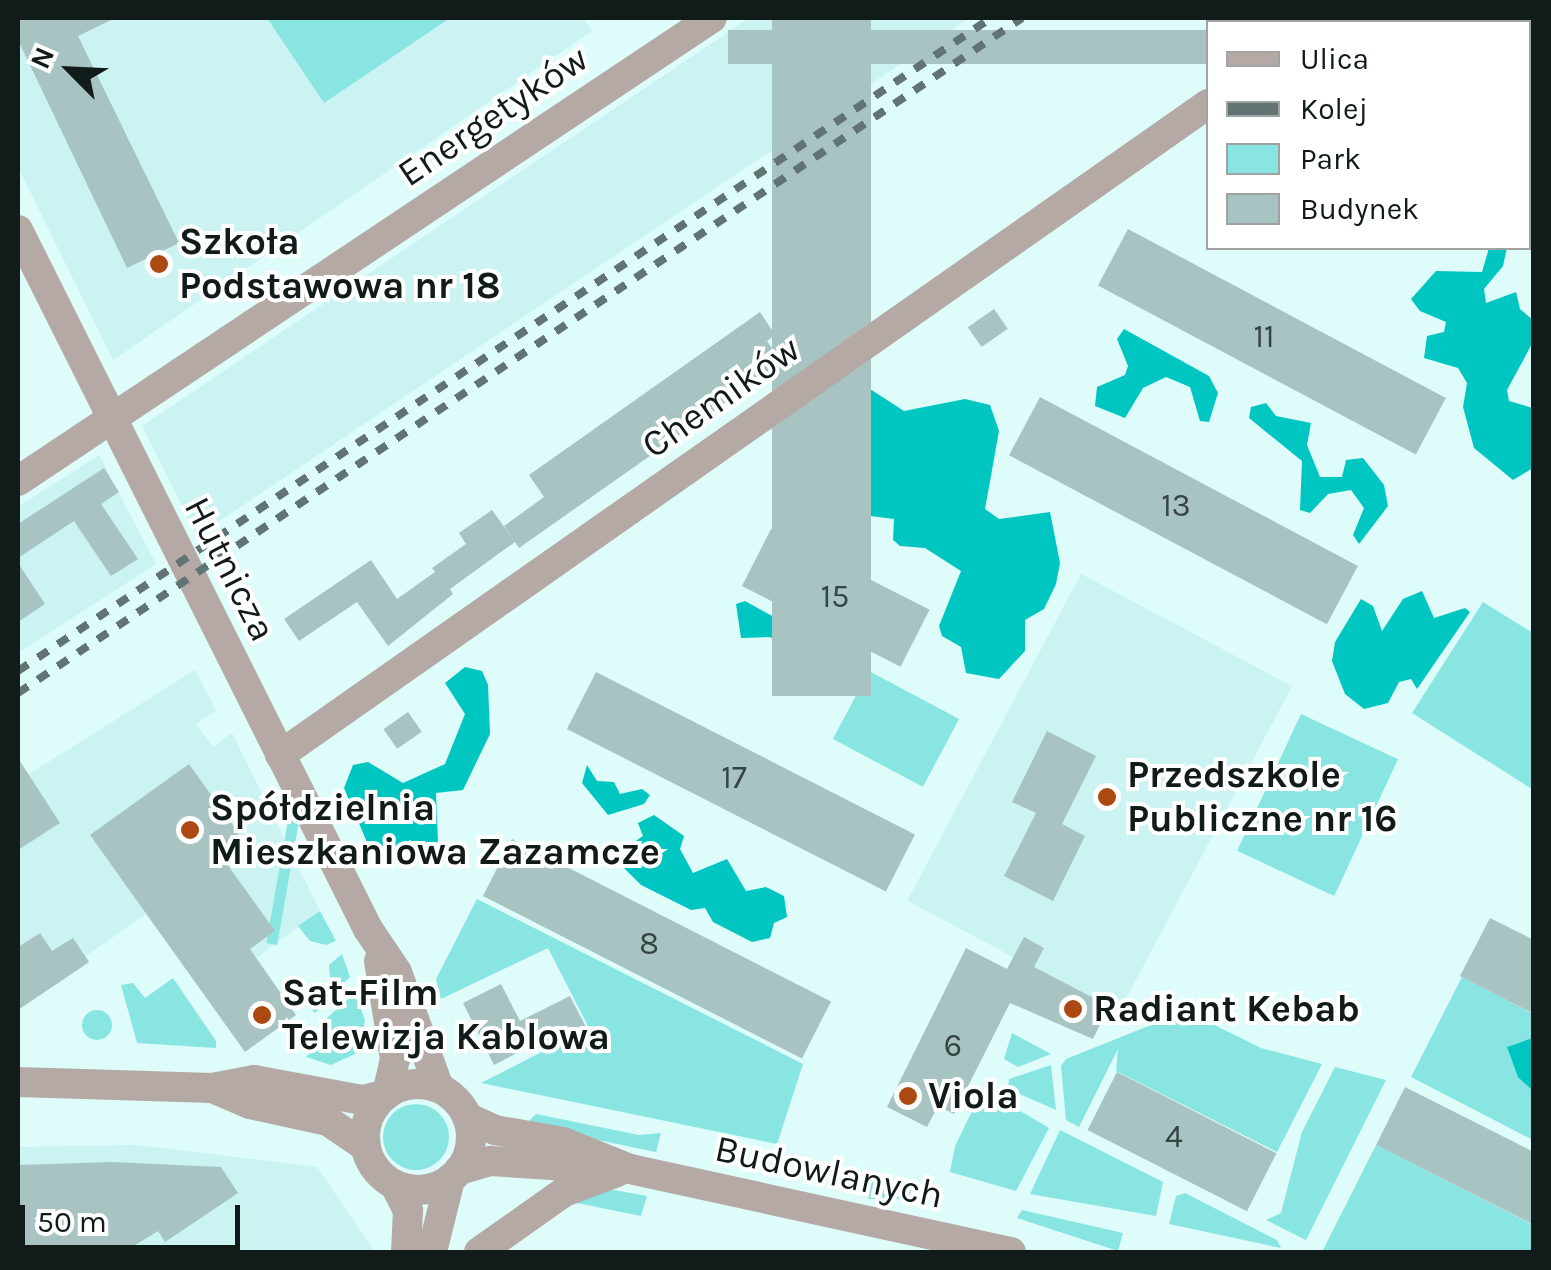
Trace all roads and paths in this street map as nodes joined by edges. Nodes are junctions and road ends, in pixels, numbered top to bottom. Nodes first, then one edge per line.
1 (712, 18) edge
2 (1206, 105) edge
3 (18, 230) edge
4 (110, 420) junction
5 (18, 481) edge
6 (280, 755) junction
7 (375, 943) junction
8 (18, 1082) edge
9 (212, 1088) junction
10 (439, 1088) junction
11 (387, 1094) junction
12 (467, 1117) junction
13 (366, 1147) junction
14 (630, 1169) junction
15 (454, 1174) junction
16 (395, 1184) junction
17 (406, 1252) edge
18 (432, 1252) edge
19 (479, 1252) edge
20 (1011, 1252) edge

1 - 4 street, Energetyków
2 - 6 street, Chemików
3 - 4 street, Hutnicza
4 - 5 street, Energetyków
4 - 6 street, Hutnicza
6 - 7 street, Hutnicza
7 - 10 street, Hutnicza
7 - 11 street, Hutnicza
8 - 9 street
9 - 11 street
9 - 13 street
10 - 11 street
10 - 12 street
11 - 13 street
12 - 14 street, Budowlanych
12 - 15 street
13 - 16 street
14 - 15 street, Budowlanych
14 - 19 street
14 - 20 street, Budowlanych
15 - 16 street
15 - 18 street
16 - 17 street

